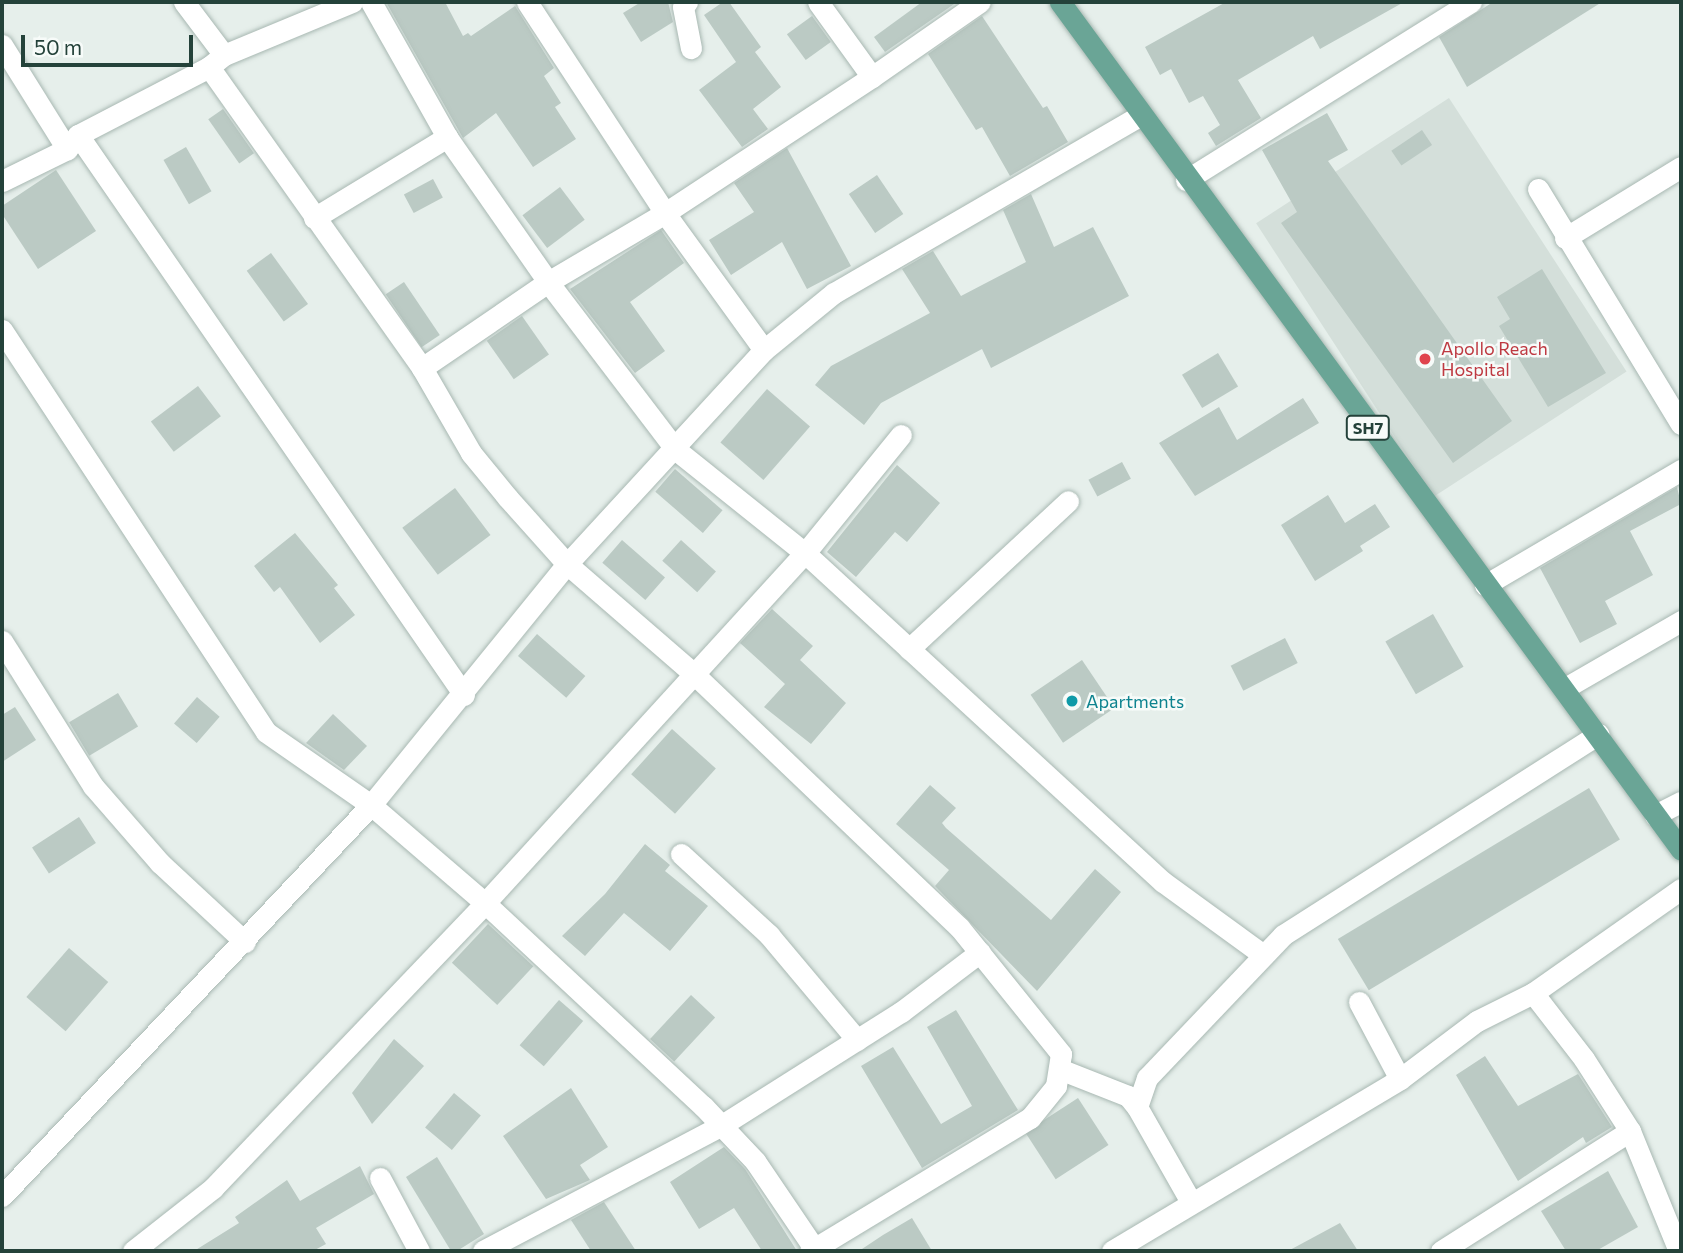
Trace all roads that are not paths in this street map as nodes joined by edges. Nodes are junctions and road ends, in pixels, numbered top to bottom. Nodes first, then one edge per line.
1 (184, 2) edge
2 (352, 2) edge
3 (371, 2) edge
4 (527, 2) edge
5 (687, 2) edge
6 (818, 2) edge
7 (980, 2) edge
8 (1059, 2) edge
9 (1471, 2) edge
10 (2, 45) edge
11 (691, 48) dead end
12 (216, 61) junction
13 (872, 77) junction
14 (1141, 115) junction
15 (447, 137) junction
16 (73, 142) junction
17 (1681, 167) edge
18 (1186, 180) junction
19 (2, 181) edge
20 (1538, 189) dead end
21 (665, 213) junction
22 (314, 218) junction
23 (1565, 238) junction
24 (548, 282) junction
25 (2, 330) edge
26 (764, 350) junction
27 (422, 368) junction
28 (1681, 424) edge
29 (901, 435) dead end
30 (674, 449) junction
31 (1681, 470) edge
32 (1068, 502) dead end
33 (805, 553) junction
34 (568, 564) junction
35 (1485, 585) junction
36 (1681, 621) edge
37 (2, 641) edge
38 (909, 649) junction
39 (695, 675) junction
40 (1565, 688) junction
41 (464, 695) junction
42 (1598, 734) junction
43 (1681, 802) edge
44 (371, 805) junction
45 (1655, 816) junction
46 (1681, 850) edge
47 (681, 854) dead end
48 (1681, 889) edge
49 (485, 904) junction
50 (245, 942) junction
51 (980, 952) junction
52 (1262, 954) junction
53 (1533, 993) junction
54 (1359, 1002) dead end
55 (857, 1040) junction
56 (1062, 1070) junction
57 (1400, 1079) junction
58 (1137, 1107) junction
59 (722, 1125) junction
60 (1630, 1130) junction
61 (380, 1178) dead end
62 (2, 1196) edge
63 (1191, 1202) junction
64 (814, 1250) edge
65 (132, 1251) edge
66 (419, 1251) edge
67 (483, 1251) edge
68 (1112, 1251) edge
69 (1441, 1251) edge
70 (1679, 1251) edge

1 - 12 street
2 - 12 street
3 - 15 street
4 - 21 street
5 - 11 street
6 - 13 street
7 - 13 street
8 - 14 main road, SH7
9 - 18 street
10 - 16 street
12 - 16 street
12 - 22 street
13 - 21 street
14 - 18 main road, SH7
14 - 26 street
15 - 22 street
15 - 24 street
16 - 19 street
16 - 41 street
17 - 23 street
18 - 35 main road, SH7
20 - 23 street
21 - 24 street
21 - 26 street
22 - 27 street
23 - 28 street
24 - 27 street
24 - 30 street
25 - 44 street
26 - 30 street
27 - 34 street
29 - 33 street
30 - 33 street
30 - 34 street
31 - 35 street
32 - 38 street
33 - 38 street
33 - 39 street
34 - 39 street
34 - 41 street
35 - 40 main road, SH7
36 - 40 street
37 - 50 street
38 - 52 street
39 - 49 street
39 - 51 street
40 - 42 main road, SH7
41 - 44 street
42 - 45 main road, SH7
42 - 52 street
43 - 45 street
44 - 49 street
44 - 50 street
45 - 46 main road, SH7
47 - 55 street
48 - 53 street
49 - 59 street
49 - 65 street
50 - 62 street
51 - 55 street
51 - 56 street
52 - 58 street
53 - 57 street
53 - 60 street
54 - 57 street
55 - 59 street
56 - 58 street
56 - 64 street
57 - 63 street
58 - 63 street
59 - 64 street
59 - 67 street
60 - 69 street
60 - 70 street
61 - 66 street
63 - 68 street

